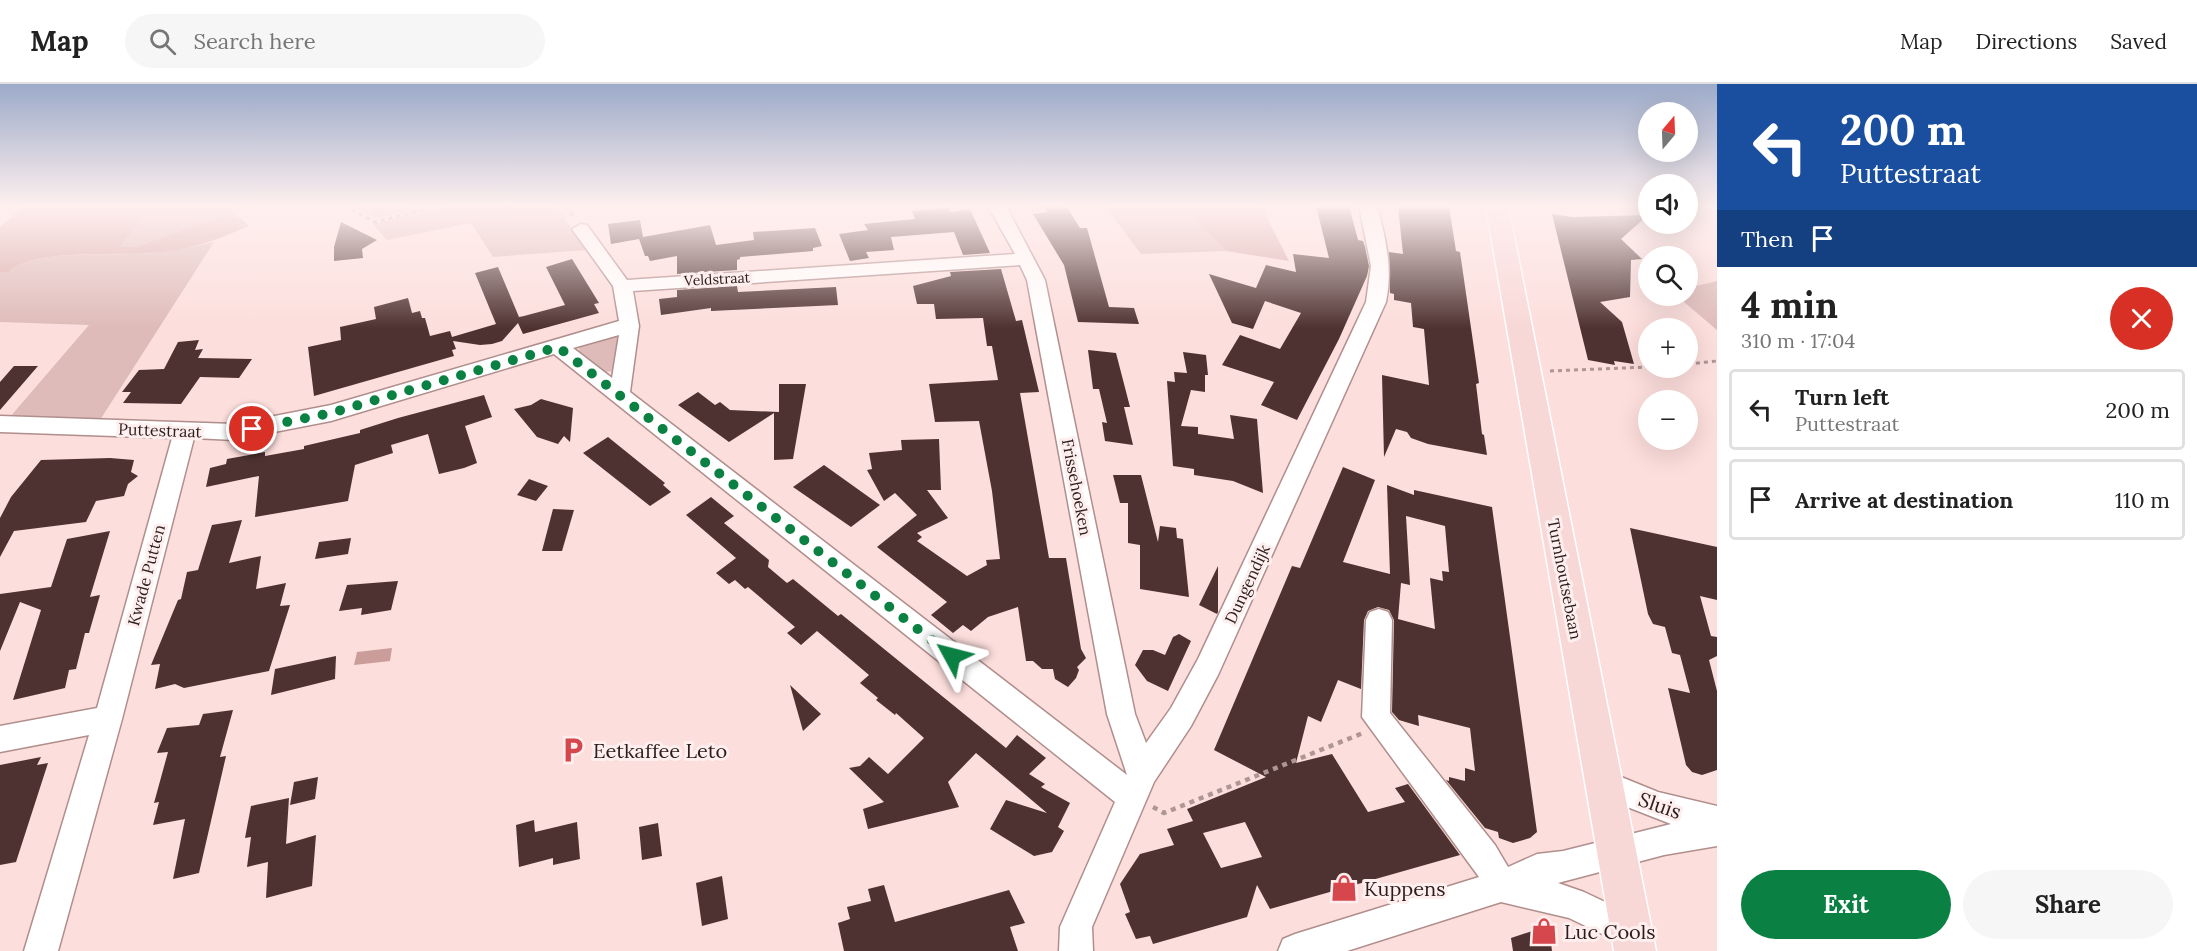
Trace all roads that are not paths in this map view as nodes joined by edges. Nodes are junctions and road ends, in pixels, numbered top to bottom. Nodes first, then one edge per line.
1 (594, 246) edge
2 (1021, 246) edge
3 (1378, 246) edge
4 (1504, 246) edge
5 (1028, 259) junction
6 (622, 286) junction
7 (629, 325) junction
8 (558, 347) junction
9 (619, 395) junction
10 (0, 424) edge
11 (185, 432) junction
12 (1379, 620) dead end
13 (108, 719) junction
14 (0, 739) edge
15 (1604, 784) junction
16 (1138, 785) junction
17 (1717, 821) edge
18 (1717, 829) edge
19 (1616, 854) junction
20 (1502, 886) junction
21 (1633, 941) edge
22 (42, 951) edge
23 (1076, 951) edge
24 (1295, 951) edge

1 - 6 street
2 - 5 street, Frissehoeken
3 - 16 street, Dungendijk
4 - 15 main road, Turnhoutsebaan
5 - 6 street, Veldstraat
5 - 16 street, Frissehoeken
6 - 7 street
7 - 8 street, Puttestraat
7 - 9 street
8 - 9 street
8 - 11 street, Puttestraat
9 - 16 street
10 - 11 street, Puttestraat
11 - 13 street, Kwade Putten
12 - 20 street
13 - 14 street
13 - 22 street, Kwade Putten
15 - 17 street, Sluis
15 - 19 main road, Turnhoutsebaan
16 - 23 street, Dungendijk
18 - 19 street, Sluis
19 - 20 street, Sluis
19 - 21 main road, Turnhoutsebaan
20 - 21 street
20 - 24 street, Sluis

